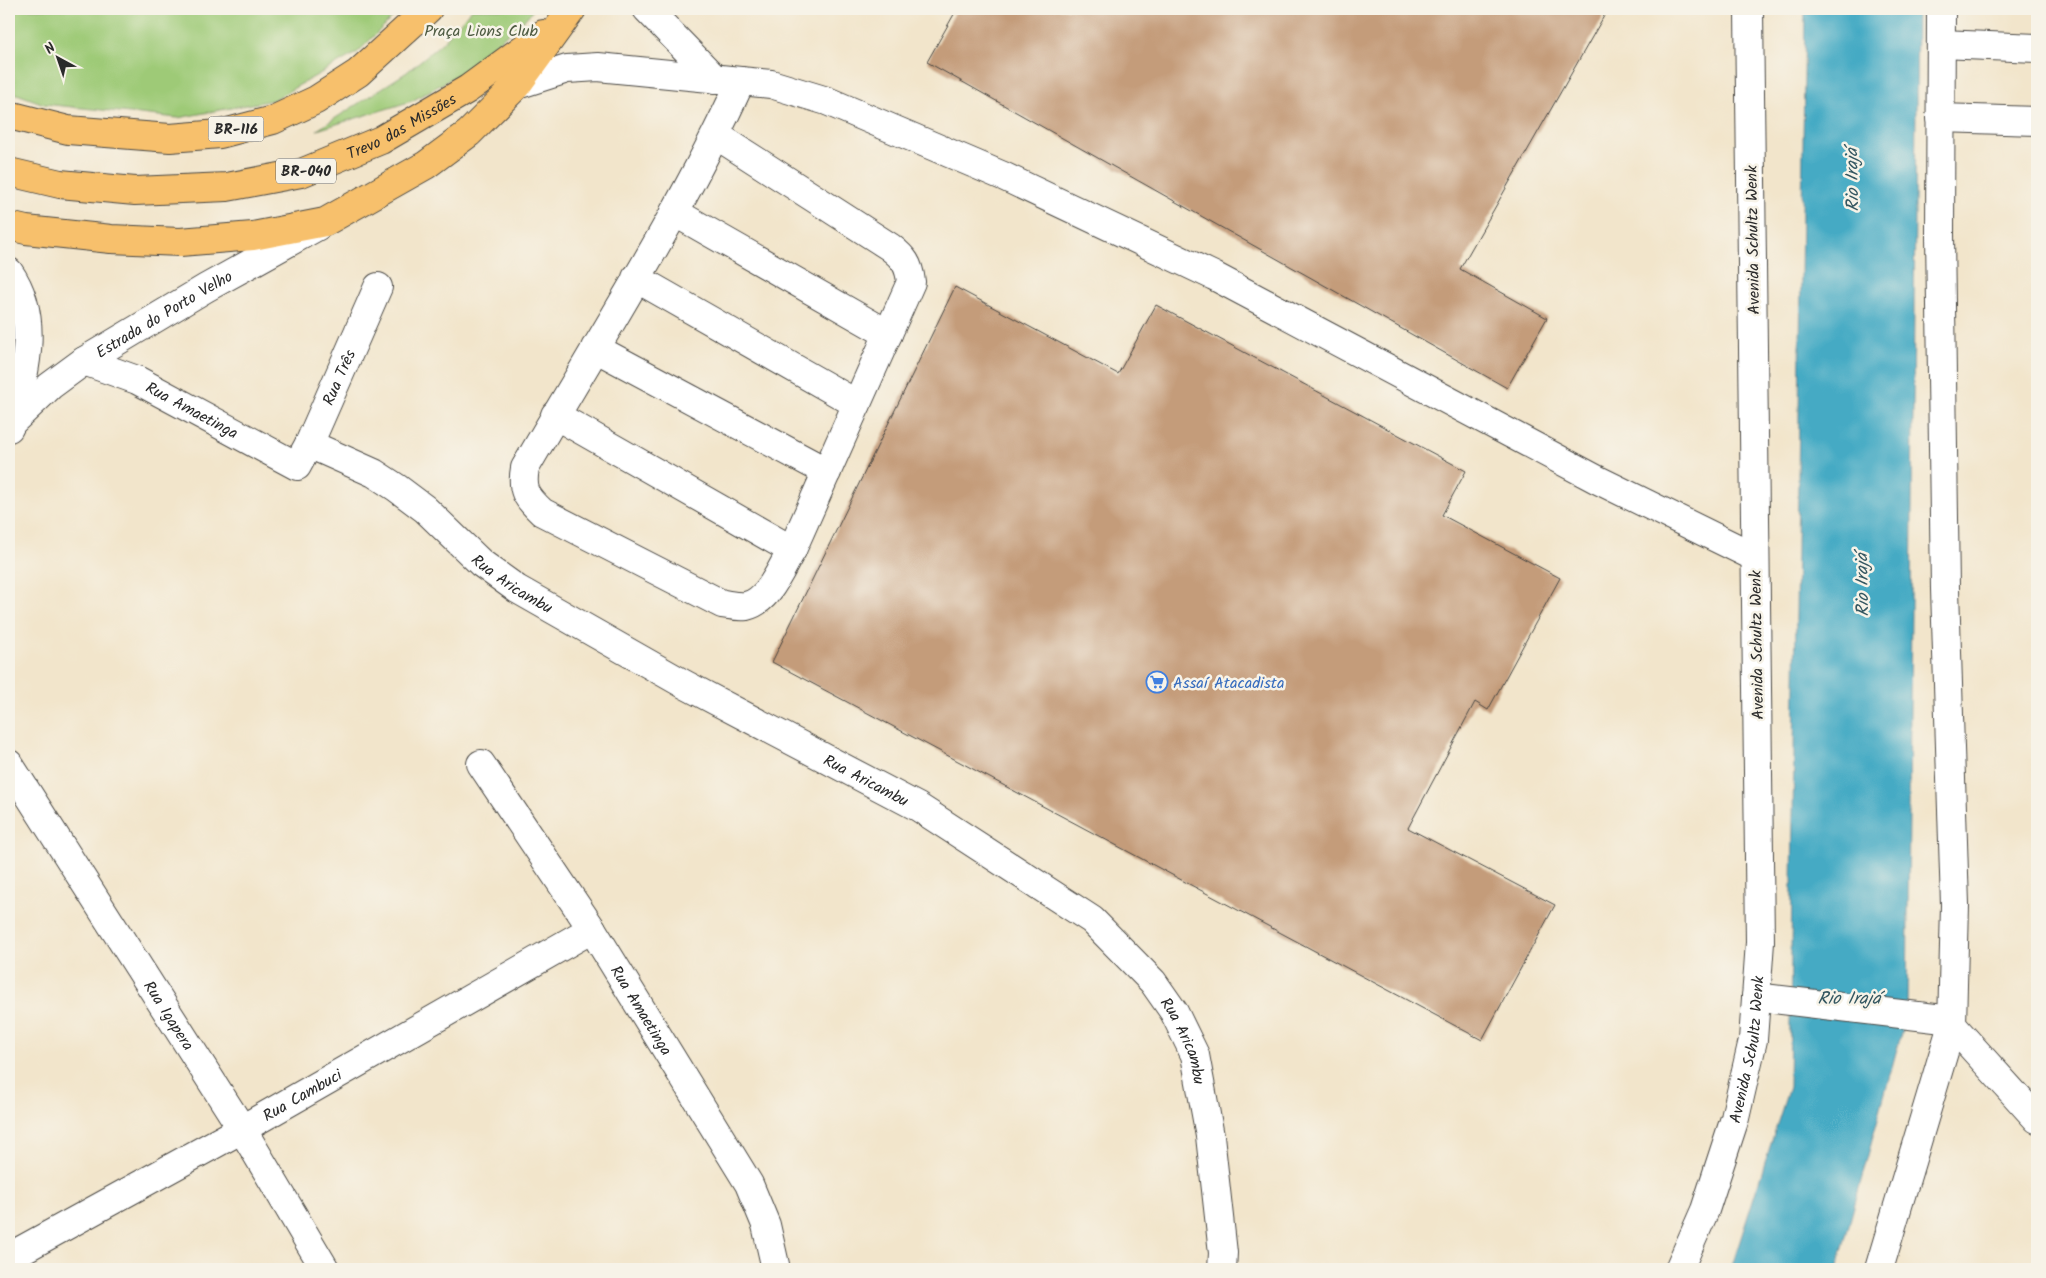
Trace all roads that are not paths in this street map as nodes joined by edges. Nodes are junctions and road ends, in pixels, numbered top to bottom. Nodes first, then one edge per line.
1 (428, 9) edge
2 (647, 9) edge
3 (1749, 9) edge
4 (1941, 9) edge
5 (569, 14) edge
6 (1941, 44) junction
7 (2037, 48) edge
8 (728, 80) junction
9 (517, 85) junction
10 (9, 116) edge
11 (1940, 118) junction
12 (2037, 121) edge
13 (716, 135) junction
14 (9, 172) edge
15 (674, 212) junction
16 (325, 222) junction
17 (9, 226) edge
18 (9, 272) edge
19 (636, 278) junction
20 (378, 288) dead end
21 (888, 334) junction
22 (595, 348) junction
23 (84, 361) junction
24 (857, 404) junction
25 (555, 416) junction
26 (10, 417) edge
27 (303, 455) junction
28 (827, 472) junction
29 (792, 550) junction
30 (1755, 557) junction
31 (9, 764) edge
32 (481, 764) dead end
33 (592, 929) junction
34 (1756, 997) junction
35 (1952, 1022) junction
36 (2037, 1119) edge
37 (242, 1129) junction
38 (9, 1258) edge
39 (324, 1269) edge
40 (776, 1269) edge
41 (1222, 1269) edge
42 (1679, 1269) edge
43 (1879, 1269) edge

1 - 10 highway, BR-116
2 - 8 street
3 - 30 street, Avenida Schultz Wenk
4 - 6 street
5 - 9 highway
5 - 14 highway, Trevo das Missões / BR-040
6 - 7 street
6 - 11 street
8 - 9 street
8 - 13 street
8 - 30 street
9 - 16 highway
11 - 12 street
11 - 35 street
13 - 15 street
13 - 21 street
15 - 19 street
15 - 21 street
16 - 17 highway
16 - 23 street, Estrada do Porto Velho
18 - 26 street, Estrada do Porto Velho
19 - 22 street
19 - 24 street
20 - 27 street, Rua Três
21 - 24 street
22 - 25 street
22 - 28 street
23 - 26 street, Estrada do Porto Velho
23 - 27 street, Rua Amaetinga
24 - 28 street
25 - 29 street
25 - 29 street
27 - 41 street, Rua Aricambu
28 - 29 street
30 - 34 street, Avenida Schultz Wenk
31 - 37 street, Rua Igapera
32 - 33 street, Rua Amaetinga
33 - 37 street, Rua Cambuci
33 - 40 street, Rua Amaetinga
34 - 35 street
34 - 42 street, Avenida Schultz Wenk
35 - 36 street
35 - 43 street
37 - 38 street, Rua Cambuci
37 - 39 street, Rua Igapera

